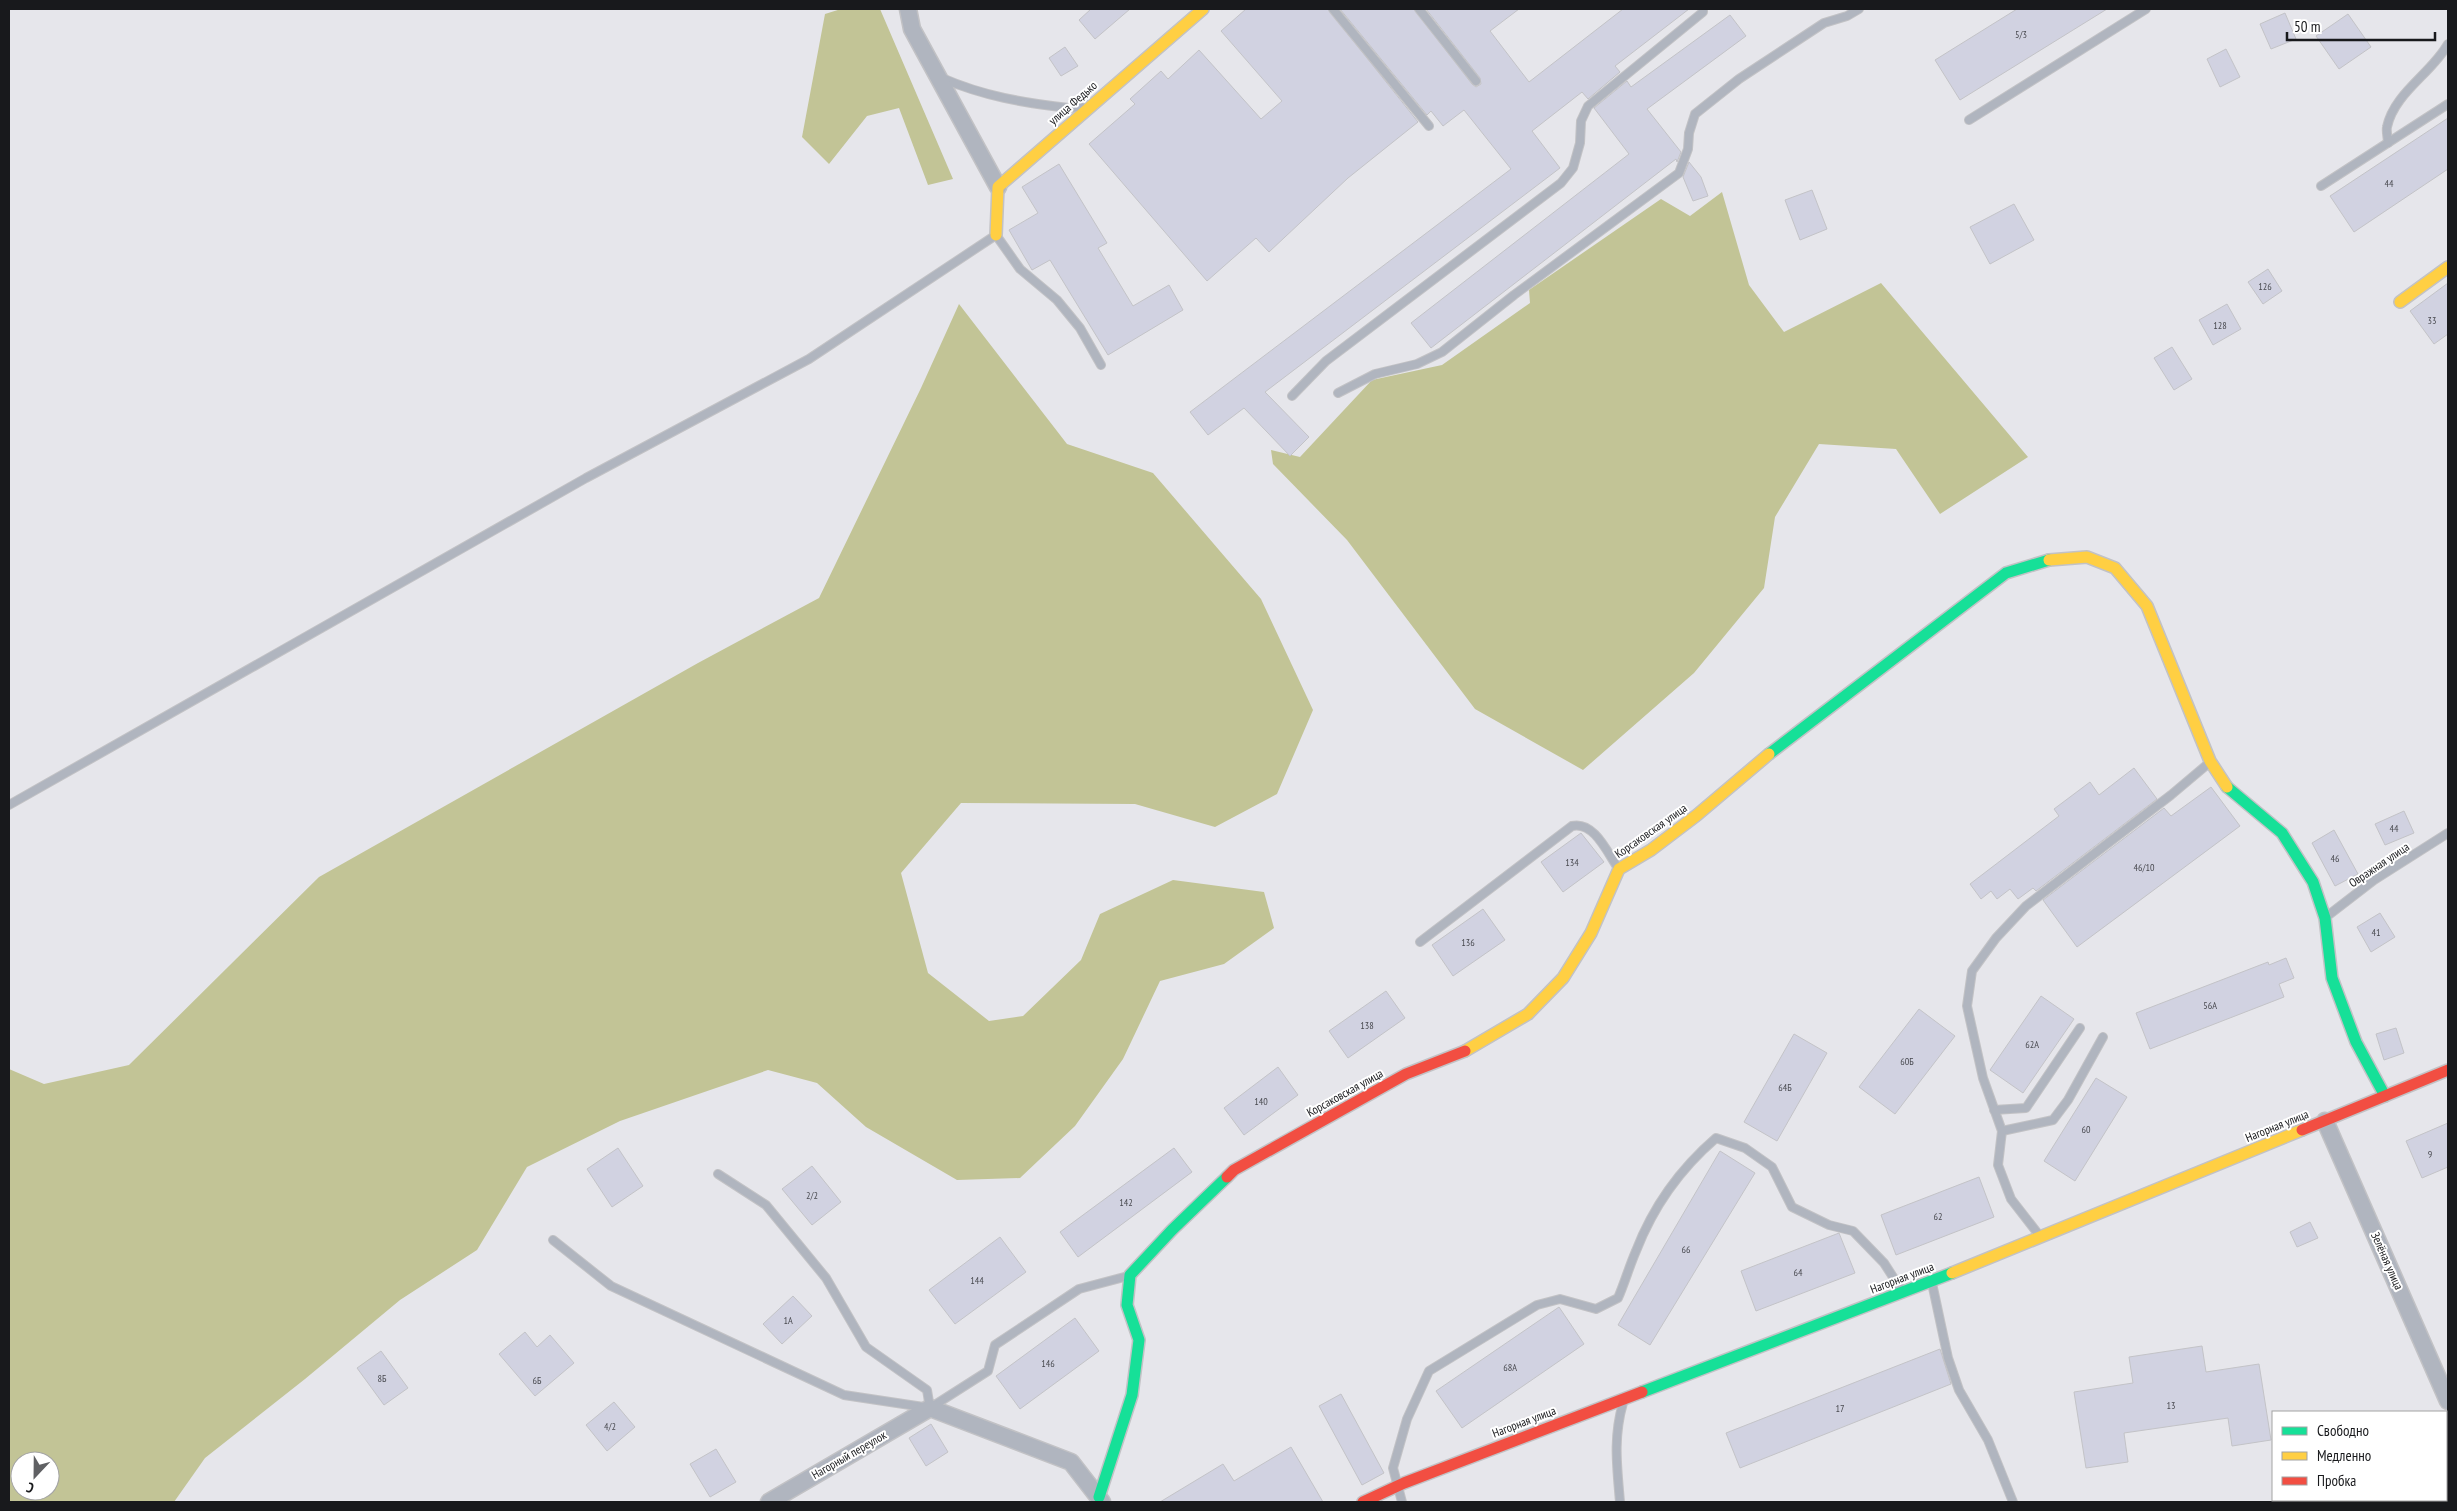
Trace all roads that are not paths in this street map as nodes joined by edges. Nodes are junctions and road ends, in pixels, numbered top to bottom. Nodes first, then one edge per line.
1 (908, 9) edge
2 (1203, 9) edge
3 (1334, 9) edge
4 (1419, 9) edge
5 (1703, 9) edge
6 (1859, 9) edge
7 (2146, 9) edge
8 (2448, 44) edge
9 (938, 76) junction
10 (1476, 81) dead end
11 (2448, 104) edge
12 (1090, 107) junction
13 (1969, 120) dead end
14 (1429, 126) dead end
15 (2388, 142) junction
16 (2321, 186) dead end
17 (998, 187) junction
18 (996, 235) junction
19 (2448, 267) edge
20 (2400, 302) dead end
21 (1101, 365) dead end
22 (1338, 393) dead end
23 (1292, 396) dead end
24 (2210, 761) junction
25 (9, 805) edge
26 (2448, 833) edge
27 (1619, 869) junction
28 (2325, 918) junction
29 (1420, 942) dead end
30 (2080, 1028) dead end
31 (2103, 1037) dead end
32 (2448, 1070) edge
33 (2385, 1096) junction
34 (1994, 1110) junction
35 (2325, 1121) junction
36 (2002, 1132) junction
37 (718, 1174) dead end
38 (2040, 1237) junction
39 (553, 1240) dead end
40 (1130, 1275) junction
41 (1932, 1281) junction
42 (1903, 1293) junction
43 (1624, 1399) junction
44 (2448, 1401) edge
45 (930, 1408) junction
46 (1396, 1486) junction
47 (1101, 1500) edge
48 (769, 1502) edge
49 (1363, 1502) edge
50 (1402, 1502) edge
51 (1620, 1502) edge
52 (2013, 1502) edge

1 - 9 street
2 - 12 street, улица Федько
3 - 14 lane
4 - 10 lane
5 - 23 lane
6 - 22 lane
7 - 13 lane
8 - 15 lane
9 - 12 lane
9 - 17 street
11 - 15 lane
12 - 17 street, улица Федько
15 - 16 lane
17 - 18 street
18 - 21 lane
18 - 25 lane
19 - 20 street
24 - 27 street, Корсаковская улица
24 - 28 street
24 - 34 lane
26 - 28 lane, Овражная улица
27 - 29 lane
27 - 40 street, Корсаковская улица
28 - 33 street
30 - 34 lane
31 - 36 lane
32 - 33 street, Нагорная улица
33 - 35 street, Нагорная улица
34 - 36 lane
35 - 38 street, Нагорная улица
35 - 44 street, Зелёная улица
36 - 38 lane
37 - 45 lane
38 - 41 street, Нагорная улица
39 - 45 lane
40 - 45 lane
40 - 47 street
41 - 42 street, Нагорная улица
41 - 52 lane
42 - 43 street, Нагорная улица
42 - 46 lane
43 - 46 street, Нагорная улица
43 - 51 lane
45 - 47 street
45 - 48 street, Нагорный переулок
46 - 49 street, Нагорная улица
46 - 50 lane

